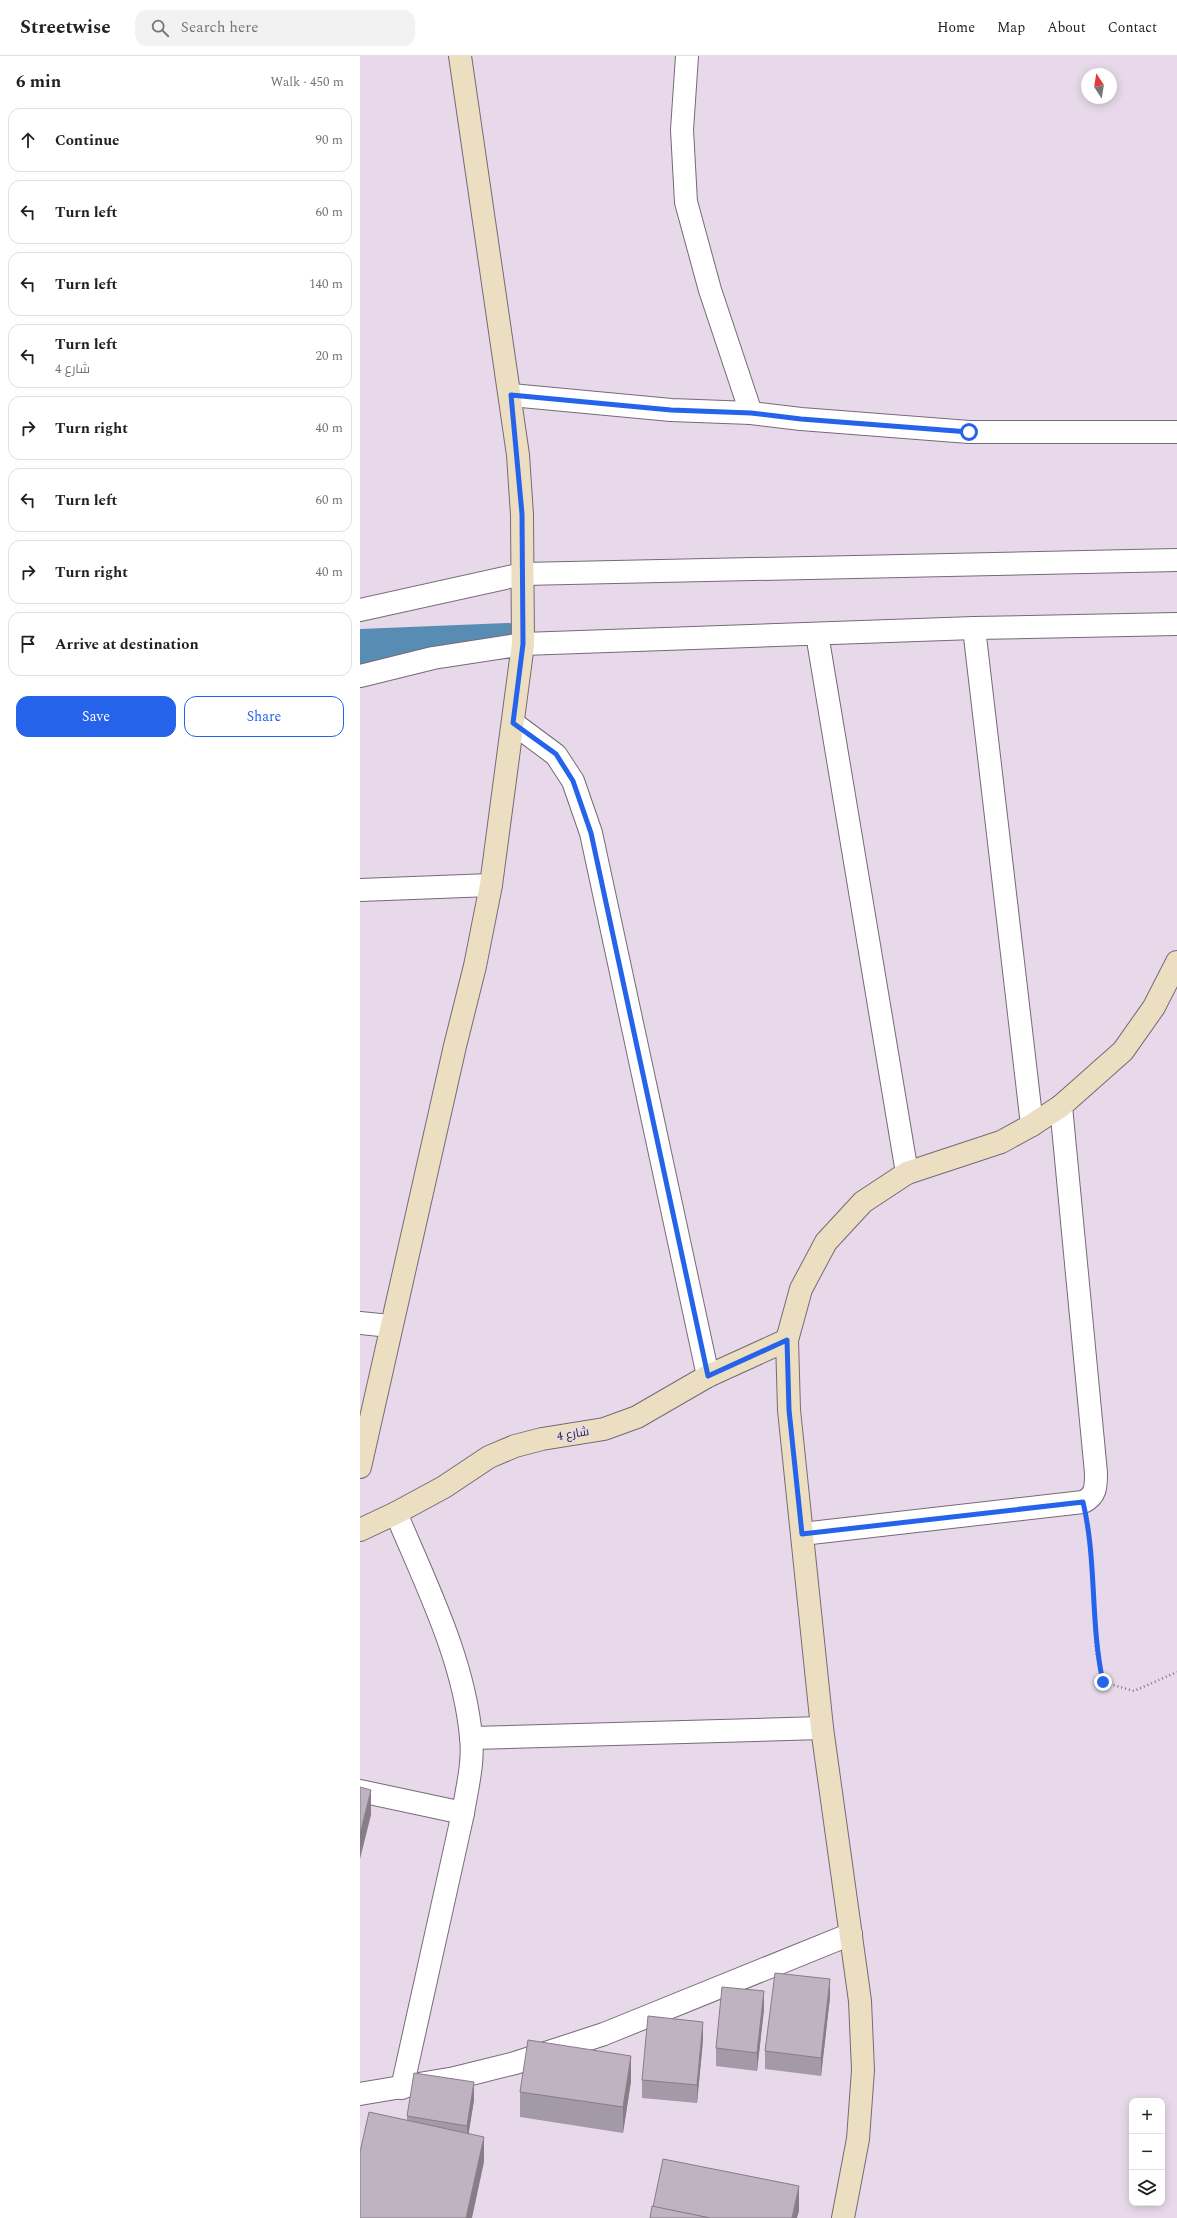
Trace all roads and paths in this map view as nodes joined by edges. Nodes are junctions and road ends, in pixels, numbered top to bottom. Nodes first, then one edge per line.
1 (460, 56) edge
2 (687, 56) edge
3 (511, 395) junction
4 (751, 413) junction
5 (1177, 432) edge
6 (1177, 560) edge
7 (523, 574) junction
8 (360, 610) edge
9 (1177, 624) edge
10 (974, 628) junction
11 (817, 634) junction
12 (523, 644) junction
13 (360, 676) edge
14 (513, 723) junction
15 (491, 885) junction
16 (360, 890) edge
17 (1177, 962) edge
18 (1061, 1106) junction
19 (1032, 1125) junction
20 (907, 1173) junction
21 (360, 1323) edge
22 (390, 1326) junction
23 (787, 1340) junction
24 (708, 1376) junction
25 (360, 1467) edge
26 (1083, 1502) junction
27 (396, 1513) junction
28 (360, 1530) edge
29 (802, 1534) junction
30 (1177, 1672) edge
31 (822, 1728) junction
32 (471, 1738) junction
33 (360, 1790) edge
34 (463, 1813) junction
35 (851, 1934) junction
36 (402, 2088) junction
37 (360, 2094) edge
38 (843, 2218) edge

1 - 3 street
2 - 4 street
3 - 4 street
3 - 7 street
4 - 5 street
6 - 7 street
7 - 8 street
7 - 12 street
9 - 10 street
10 - 11 street
10 - 19 street
11 - 12 street
11 - 20 street
12 - 13 street
12 - 14 street
14 - 15 street
14 - 24 street
15 - 16 street
15 - 22 street
17 - 18 street
18 - 19 street
18 - 26 street
19 - 20 street
20 - 23 street
21 - 22 street
22 - 25 street
23 - 24 street, شارع 4
23 - 29 street
24 - 27 street, شارع 4
26 - 29 street
26 - 30 path
27 - 28 street, شارع 4
27 - 32 street
29 - 31 street
31 - 32 street
31 - 35 street
32 - 34 street
33 - 34 street
34 - 36 street
35 - 36 street
35 - 38 street
36 - 37 street

